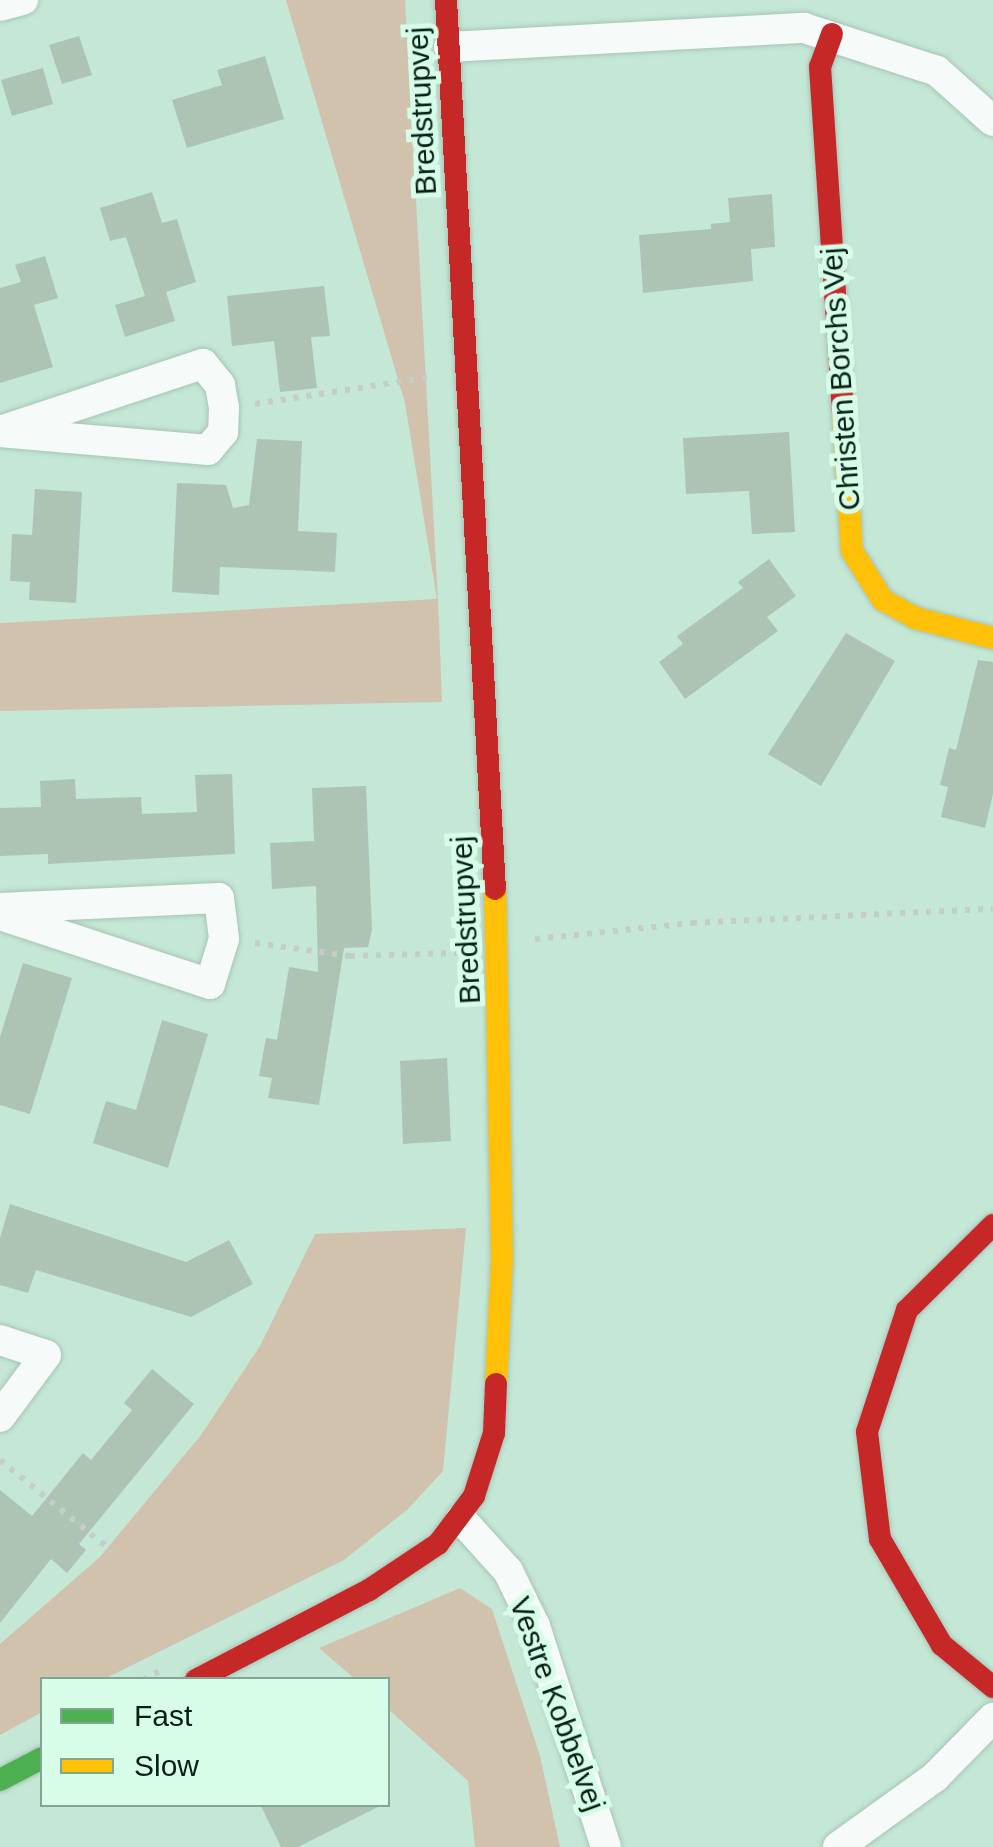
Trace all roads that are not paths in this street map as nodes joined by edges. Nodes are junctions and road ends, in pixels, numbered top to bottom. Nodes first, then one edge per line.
1 (23, 0) edge
2 (446, 0) edge
3 (0, 6) edge
4 (832, 34) junction
5 (449, 46) junction
6 (993, 122) edge
7 (0, 432) edge
8 (993, 638) edge
9 (0, 911) edge
10 (993, 1224) edge
11 (0, 1340) edge
12 (0, 1417) edge
13 (461, 1519) junction
14 (202, 1677) edge
15 (993, 1687) edge
16 (993, 1718) edge
17 (40, 1759) edge
18 (0, 1780) edge
19 (606, 1847) edge
20 (838, 1847) edge

1 - 3 street
2 - 5 street, Bredstrupvej
4 - 5 street
4 - 6 street
4 - 8 street, Christen Borchs Vej
5 - 13 street, Bredstrupvej
7 - 7 street
9 - 9 street
10 - 15 street
11 - 12 street
13 - 14 street, Bredstrupvej
13 - 19 street, Vestre Kobbelvej
16 - 20 street
17 - 18 street

